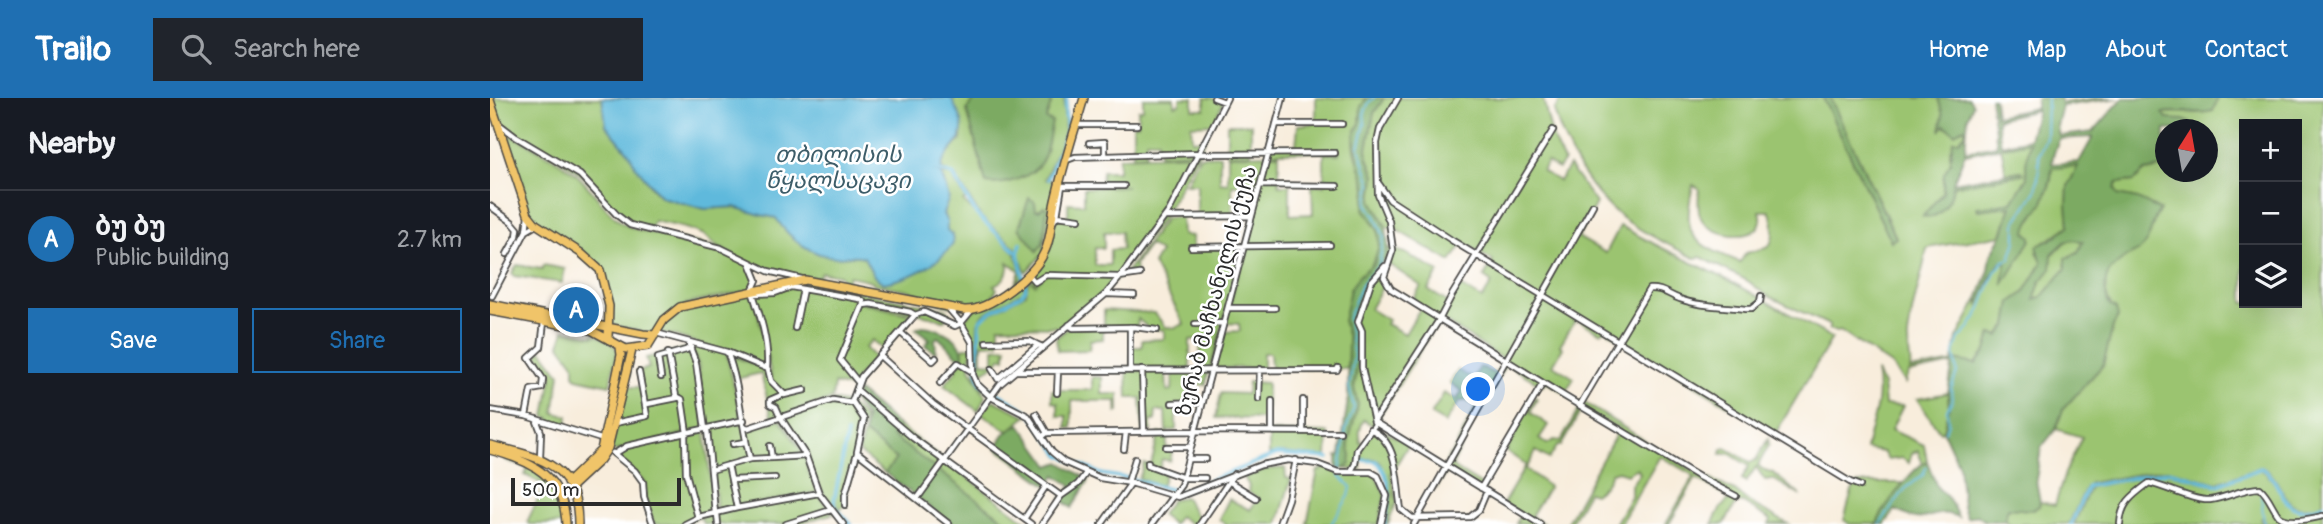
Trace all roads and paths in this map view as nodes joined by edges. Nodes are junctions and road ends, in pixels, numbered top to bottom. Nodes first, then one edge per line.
1 (1084, 98) edge
2 (1214, 98) edge
3 (1283, 98) edge
4 (1398, 98) edge
5 (490, 100) edge
6 (1226, 100) edge
7 (498, 123) junction
8 (1276, 124) junction
9 (1342, 124) dead end
10 (1076, 125) junction
11 (1138, 125) dead end
12 (1553, 130) dead end
13 (1089, 143) dead end
14 (1268, 153) junction
15 (1335, 153) dead end
16 (1199, 154) junction
17 (1105, 156) junction
18 (1066, 160) junction
19 (1378, 182) junction
20 (1261, 185) junction
21 (1060, 186) junction
22 (1124, 186) dead end
23 (1337, 186) dead end
24 (1593, 205) dead end
25 (490, 206) edge
26 (528, 214) junction
27 (1056, 216) junction
28 (1252, 216) junction
29 (1165, 217) junction
30 (1079, 219) dead end
31 (537, 224) junction
32 (1050, 226) junction
33 (526, 231) junction
34 (1331, 245) dead end
35 (1244, 246) junction
36 (1191, 247) dead end
37 (507, 254) dead end
38 (1477, 254) junction
39 (749, 262) junction
40 (1387, 266) junction
41 (768, 271) junction
42 (1140, 274) dead end
43 (1026, 275) junction
44 (1121, 276) junction
45 (757, 277) junction
46 (804, 279) junction
47 (803, 289) junction
48 (752, 292) junction
49 (1106, 294) junction
50 (1134, 295) dead end
51 (1542, 295) junction
52 (1761, 296) dead end
53 (492, 304) edge
54 (863, 306) junction
55 (944, 306) junction
56 (1275, 307) dead end
57 (1228, 308) junction
58 (972, 310) junction
59 (915, 315) junction
60 (1439, 320) junction
61 (545, 321) junction
62 (961, 323) junction
63 (1224, 323) junction
64 (1195, 324) dead end
65 (1069, 325) junction
66 (1130, 327) junction
67 (609, 328) junction
68 (795, 328) dead end
69 (1157, 330) dead end
70 (901, 333) junction
71 (643, 334) junction
72 (656, 334) junction
73 (608, 339) junction
74 (1618, 340) junction
75 (986, 342) dead end
76 (689, 344) junction
77 (619, 346) junction
78 (648, 346) junction
79 (1040, 346) junction
80 (632, 350) junction
81 (727, 352) junction
82 (668, 354) junction
83 (880, 356) junction
84 (936, 358) dead end
85 (1505, 359) junction
86 (766, 368) junction
87 (1338, 368) dead end
88 (992, 369) dead end
89 (1260, 369) junction
90 (1130, 370) junction
91 (1142, 370) junction
92 (1210, 370) junction
93 (1014, 371) junction
94 (1058, 371) junction
95 (639, 372) dead end
96 (973, 372) junction
97 (661, 377) dead end
98 (858, 382) junction
99 (940, 383) dead end
100 (1543, 383) junction
101 (804, 390) dead end
102 (857, 390) junction
103 (1057, 393) dead end
104 (784, 395) junction
105 (992, 396) junction
106 (677, 397) junction
107 (1259, 399) dead end
108 (1303, 400) dead end
109 (1272, 401) dead end
110 (1172, 402) dead end
111 (1203, 402) junction
112 (852, 403) junction
113 (647, 404) dead end
114 (1580, 405) junction
115 (490, 410) edge
116 (1036, 414) dead end
117 (526, 416) junction
118 (781, 418) junction
119 (535, 419) junction
120 (1374, 422) junction
121 (615, 423) junction
122 (744, 423) junction
123 (706, 429) junction
124 (1370, 429) junction
125 (967, 430) junction
126 (1195, 431) junction
127 (1272, 431) junction
128 (1303, 431) junction
129 (1126, 432) junction
130 (1144, 432) junction
131 (1340, 432) dead end
132 (686, 434) junction
133 (1045, 435) junction
134 (604, 440) junction
135 (745, 442) junction
136 (733, 444) dead end
137 (490, 445) edge
138 (770, 446) dead end
139 (1166, 447) dead end
140 (1191, 447) junction
141 (1124, 449) dead end
142 (490, 450) edge
143 (610, 453) junction
144 (858, 453) junction
145 (806, 456) junction
146 (539, 457) junction
147 (772, 458) junction
148 (1135, 458) dead end
149 (750, 459) junction
150 (1188, 459) junction
151 (1206, 459) dead end
152 (1297, 460) junction
153 (946, 461) junction
154 (1148, 462) dead end
155 (728, 465) junction
156 (534, 466) junction
157 (1446, 466) junction
158 (711, 470) junction
159 (1351, 471) junction
160 (810, 472) junction
161 (1087, 473) junction
162 (804, 474) dead end
163 (1234, 474) junction
164 (775, 478) dead end
165 (1183, 478) junction
166 (1205, 478) dead end
167 (731, 480) junction
168 (1130, 480) junction
169 (1230, 482) junction
170 (569, 485) junction
171 (1860, 485) dead end
172 (1046, 486) junction
173 (1484, 490) junction
174 (819, 493) junction
175 (1174, 493) junction
176 (1061, 496) junction
177 (1735, 496) dead end
178 (1256, 498) dead end
179 (917, 499) junction
180 (845, 505) dead end
181 (577, 508) junction
182 (737, 508) junction
183 (831, 510) junction
184 (565, 512) junction
185 (716, 513) junction
186 (2323, 516) edge
187 (698, 518) junction
188 (1417, 518) junction
189 (1028, 522) edge
190 (1201, 522) edge
191 (566, 524) edge
192 (578, 524) edge
193 (653, 524) edge
194 (685, 524) edge
195 (718, 524) edge
196 (786, 524) edge
197 (843, 524) edge
198 (949, 524) edge
199 (1042, 524) edge
200 (1102, 524) edge
201 (1152, 524) edge
202 (1208, 524) edge
203 (1279, 524) edge
204 (1381, 524) edge
205 (1414, 524) edge
206 (1540, 524) edge
207 (2120, 524) edge

1 - 10 main road
2 - 6 street
3 - 8 street, ზურაბ მაჩხანელის ქუჩა
4 - 19 street
5 - 7 main road
6 - 16 street
7 - 26 main road
7 - 39 street
8 - 9 street
8 - 14 street, ზურაბ მაჩხანელის ქუჩა
10 - 11 street
10 - 18 main road
12 - 38 street
13 - 17 street
14 - 15 street
14 - 16 street
14 - 20 street, ზურაბ მაჩხანელის ქუჩა
16 - 17 street
16 - 29 street
17 - 18 street
18 - 21 main road
19 - 38 street
19 - 40 street
20 - 23 street
20 - 28 street, ზურაბ მაჩხანელის ქუჩა
21 - 22 street
21 - 27 street
21 - 32 main road
24 - 51 street
25 - 37 street
26 - 31 main road
26 - 33 street
27 - 30 street
27 - 32 street
28 - 29 street
28 - 35 street, ზურაბ მაჩხანელის ქუჩა
29 - 44 street
31 - 33 street
31 - 67 main road
32 - 43 main road
33 - 53 street
34 - 35 street
35 - 36 street
35 - 57 street, ზურაბ მაჩხანელის ქუჩა
38 - 51 street
38 - 60 street
39 - 41 street
39 - 45 street
40 - 60 street
40 - 120 street
41 - 45 street
41 - 46 street
42 - 44 street
43 - 44 street
43 - 58 main road
44 - 49 street
45 - 48 street
46 - 48 main road
46 - 55 main road
47 - 48 street
47 - 54 street
47 - 68 street
48 - 72 main road
48 - 86 street
49 - 50 street
49 - 65 street
51 - 74 street
51 - 85 street
52 - 74 street
53 - 61 main road
53 - 67 main road
54 - 59 street
54 - 98 street
55 - 58 main road
55 - 62 street
56 - 57 street
57 - 63 street, ზურაბ მაჩხანელის ქუჩა
58 - 62 street
59 - 62 street
59 - 70 street
60 - 85 street
60 - 120 street
61 - 73 main road
61 - 117 street
62 - 96 street
63 - 64 street
63 - 92 street, ზურაბ მაჩხანელის ქუჩა
65 - 66 street
65 - 79 street
66 - 69 street
66 - 90 street
67 - 71 main road
67 - 73 main road
70 - 83 street
70 - 84 street
71 - 72 main road
71 - 78 main road
72 - 76 street
72 - 78 main road
73 - 77 main road
74 - 114 street
74 - 171 street
75 - 79 street
76 - 81 street
76 - 82 street
76 - 123 street
77 - 80 main road
77 - 134 main road
78 - 80 main road
79 - 88 street
79 - 93 street
80 - 121 main road
81 - 86 street
81 - 122 street
82 - 97 street
82 - 106 street
83 - 98 street
83 - 125 street
85 - 100 street
85 - 157 street
86 - 104 street
87 - 89 street
89 - 92 street
89 - 107 street
90 - 91 street
90 - 94 street
91 - 92 street
91 - 130 street
92 - 111 street, ზურაბ მაჩხანელის ქუჩა
93 - 94 street
93 - 105 street
94 - 103 street
95 - 121 street
96 - 99 street
96 - 105 street
98 - 102 street
100 - 114 street
100 - 173 street
101 - 104 street
102 - 112 street
102 - 153 street
104 - 118 street
105 - 125 street
105 - 133 street
106 - 113 street
106 - 132 street
108 - 128 street
109 - 127 street
110 - 111 street
111 - 126 street, ზურაბ მაჩხანელის ქუჩა
112 - 118 street
112 - 144 street
114 - 177 street
115 - 117 street
116 - 133 street
117 - 119 street
118 - 122 street
118 - 145 street
119 - 134 street
119 - 146 street
120 - 124 street
120 - 157 street
121 - 143 main road
122 - 123 street
122 - 135 street
123 - 132 street
123 - 158 street
124 - 159 street
124 - 188 street
125 - 153 street
125 - 172 street
126 - 127 street
126 - 130 street
126 - 140 street, ზურაბ მაჩხანელის ქუჩა
127 - 128 street
128 - 131 street
129 - 130 street
129 - 133 street
129 - 141 street
132 - 143 street
132 - 187 street
133 - 161 street
134 - 170 main road
135 - 136 street
135 - 149 street
137 - 146 main road
138 - 147 street
139 - 140 street
140 - 150 street, ზურაბ მაჩხანელის ქუჩა
142 - 156 main road
143 - 170 main road
143 - 193 street
144 - 179 street
144 - 180 street
145 - 147 street
145 - 160 street
146 - 156 main road
146 - 170 main road
147 - 149 street
148 - 168 street
149 - 155 street
150 - 151 street
150 - 165 street, ზურაბ მაჩხანელის ქუჩა
152 - 159 street
152 - 163 street
152 - 203 street
153 - 179 street
153 - 189 street
154 - 165 street
155 - 158 street
155 - 167 street
156 - 184 main road
157 - 173 street
157 - 188 street
158 - 185 street
159 - 204 street
160 - 162 street
160 - 174 street
161 - 168 street
161 - 176 street
163 - 169 street
163 - 175 street
164 - 167 street
165 - 166 street
165 - 175 street, ზურაბ მაჩხანელის ქუჩა
167 - 182 street
168 - 175 street
168 - 200 street
169 - 178 street
169 - 190 street
170 - 181 main road
172 - 176 street
172 - 189 street
173 - 188 street
173 - 206 street
174 - 182 street
174 - 183 street
175 - 201 street, ზურაბ მაჩხანელის ქუჩა
176 - 199 street
179 - 198 street
181 - 184 main road
181 - 192 main road
182 - 185 street
183 - 196 street
183 - 197 street
184 - 191 main road
185 - 187 street
185 - 195 street
186 - 207 street
187 - 194 street
188 - 205 street
190 - 202 street

